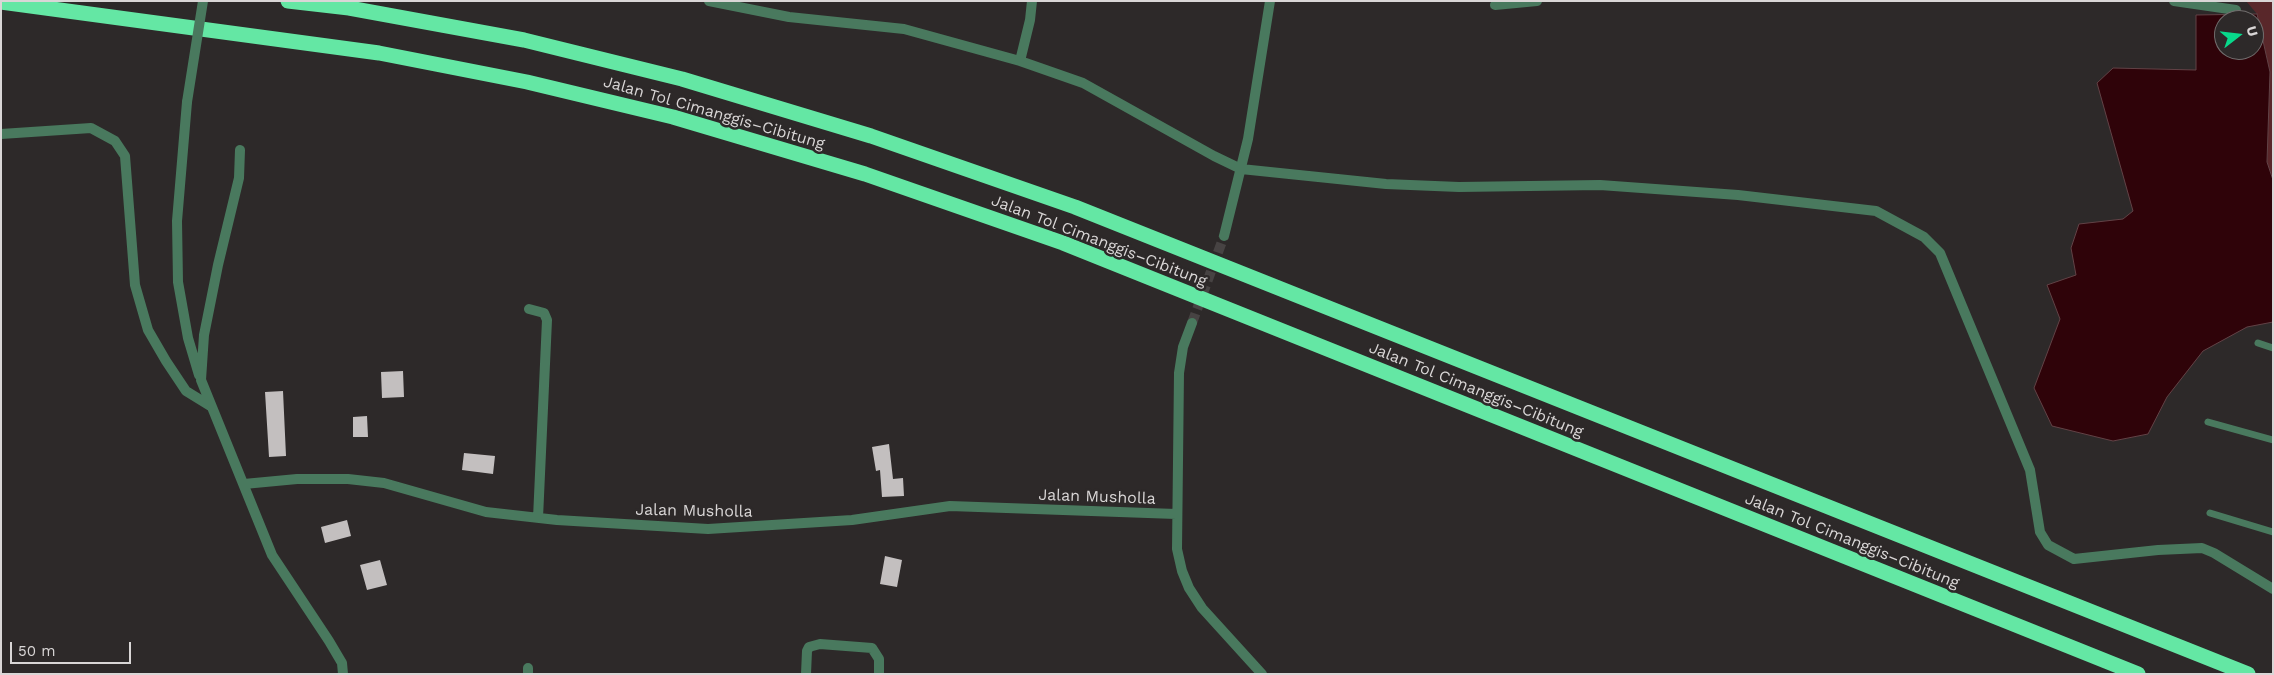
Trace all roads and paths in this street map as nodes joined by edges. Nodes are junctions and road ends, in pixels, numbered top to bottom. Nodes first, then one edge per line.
1 (203, 1) edge
2 (288, 1) edge
3 (709, 1) edge
4 (1032, 1) edge
5 (1270, 1) edge
6 (1537, 1) edge
7 (2174, 1) edge
8 (1, 2) edge
9 (1495, 5) dead end
10 (2236, 10) dead end
11 (1020, 61) junction
12 (1, 134) edge
13 (240, 150) dead end
14 (1241, 169) junction
15 (1224, 236) tunnel mouth
16 (529, 309) dead end
17 (1192, 323) tunnel mouth
18 (2258, 343) dead end
19 (2273, 348) edge
20 (201, 380) junction
21 (212, 407) junction
22 (2208, 422) dead end
23 (2273, 440) edge
24 (244, 484) junction
25 (2210, 513) dead end
26 (1176, 514) junction
27 (538, 518) junction
28 (2273, 532) edge
29 (2273, 590) edge
30 (343, 674) edge
31 (806, 674) edge
32 (880, 674) edge
33 (1262, 674) edge
34 (2138, 674) edge
35 (2248, 674) edge

1 - 20 street, bridge
2 - 35 highway, Jalan Tol Cimanggis–Cibitung
3 - 11 street
4 - 11 street
5 - 14 street
6 - 9 street
7 - 10 street
8 - 34 highway, Jalan Tol Cimanggis–Cibitung
11 - 14 street
12 - 21 street
13 - 20 street
14 - 15 street
14 - 29 street
16 - 27 street
17 - 26 street
18 - 19 lane
20 - 21 street
21 - 24 street
22 - 23 lane
24 - 27 street, Jalan Musholla
24 - 30 street
25 - 28 lane
26 - 27 street, Jalan Musholla
26 - 33 street
31 - 32 street

